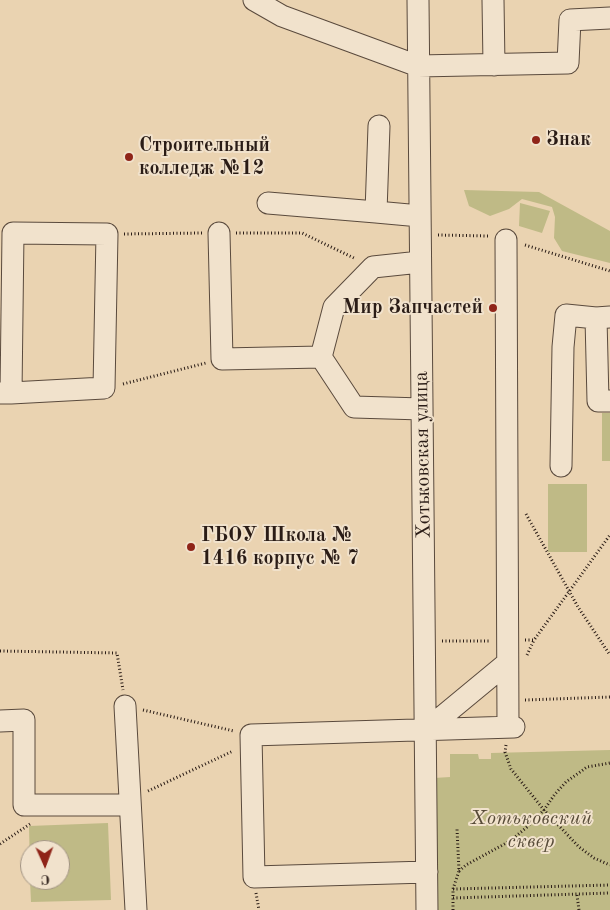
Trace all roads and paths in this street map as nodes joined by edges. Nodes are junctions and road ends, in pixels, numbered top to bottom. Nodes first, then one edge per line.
1 (254, 0) edge
2 (418, 0) edge
3 (493, 0) edge
4 (610, 18) edge
5 (494, 64) junction
6 (418, 66) junction
7 (379, 126) dead end
8 (268, 203) dead end
9 (376, 212) junction
10 (420, 216) junction
11 (219, 233) junction
12 (107, 234) junction
13 (506, 240) dead end
14 (420, 262) junction
15 (373, 267) junction
16 (603, 317) edge
17 (321, 357) junction
18 (222, 359) junction
19 (104, 388) junction
20 (6, 393) edge
21 (610, 401) edge
22 (422, 409) junction
23 (561, 466) dead end
24 (525, 512) dead end
25 (610, 535) edge
26 (570, 592) junction
27 (507, 640) junction
28 (534, 640) junction
29 (425, 642) junction
30 (0, 652) edge
31 (610, 655) edge
32 (517, 660) junction
33 (610, 698) edge
34 (507, 701) junction
35 (125, 706) junction
36 (0, 721) edge
37 (511, 727) junction
38 (426, 730) junction
39 (251, 739) junction
40 (610, 763) edge
41 (130, 802) junction
42 (544, 810) junction
43 (457, 829) dead end
44 (610, 865) edge
45 (459, 871) junction
46 (427, 872) junction
47 (610, 885) edge
48 (581, 886) junction
49 (529, 887) junction
50 (453, 890) junction
51 (579, 894) junction
52 (610, 894) edge
53 (529, 896) junction
54 (453, 898) junction
55 (136, 910) edge
56 (428, 910) edge
57 (454, 910) edge
58 (579, 910) edge

1 - 6 street
2 - 6 street, Хотьковская улица
3 - 5 street
4 - 5 street
5 - 6 street
6 - 10 street, Хотьковская улица
7 - 9 street
8 - 9 street
9 - 10 street
10 - 14 street, Хотьковская улица
11 - 12 path
11 - 15 path
11 - 18 street
12 - 19 street
12 - 20 street
13 - 27 street
14 - 15 street
14 - 22 street, Хотьковская улица
15 - 17 street
16 - 21 street
16 - 23 street
17 - 18 street
17 - 22 street
18 - 19 path
19 - 20 street
22 - 29 street, Хотьковская улица
24 - 26 path
25 - 26 path
26 - 28 path
26 - 31 path
27 - 28 path
27 - 29 path
27 - 32 street
28 - 32 path
29 - 38 street, Хотьковская улица
30 - 35 path
32 - 34 street
32 - 38 street
33 - 34 path
34 - 37 street
35 - 39 path
35 - 41 street
36 - 41 street
37 - 38 street
37 - 42 path
38 - 39 street
38 - 46 street, Хотьковская улица
39 - 41 path
39 - 46 street
40 - 42 path
41 - 55 street
42 - 44 path
42 - 45 path
43 - 45 path
45 - 50 path
46 - 56 street, Хотьковская улица
47 - 48 path
48 - 49 path
48 - 51 path
49 - 50 path
49 - 53 path
50 - 54 path
51 - 52 path
51 - 53 path
51 - 58 path
53 - 54 path
54 - 57 path

